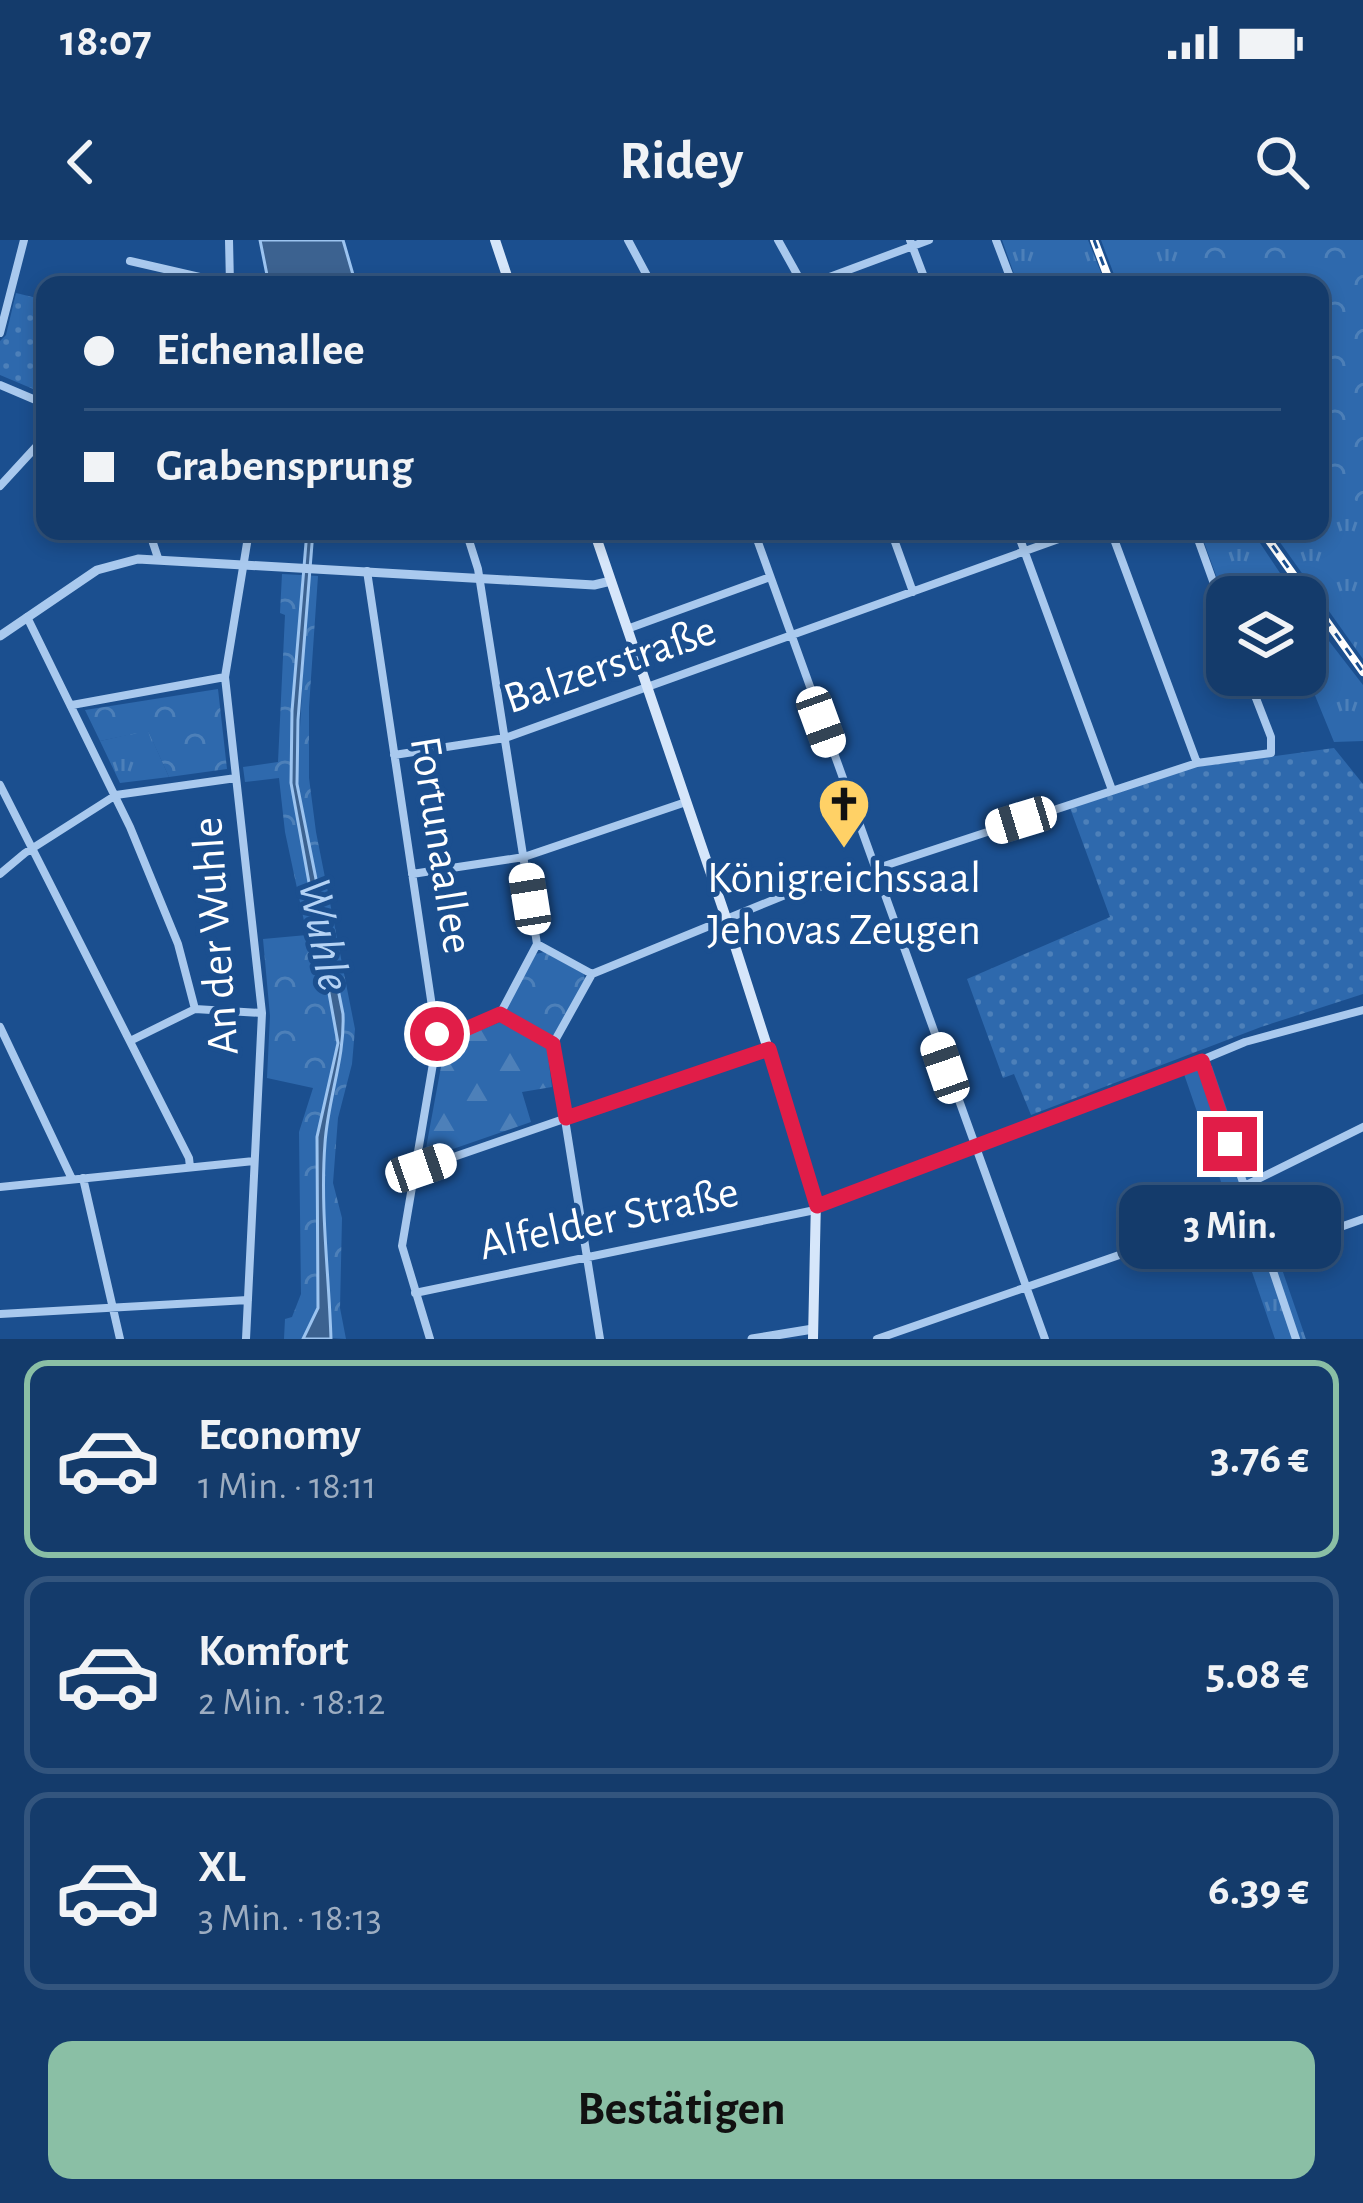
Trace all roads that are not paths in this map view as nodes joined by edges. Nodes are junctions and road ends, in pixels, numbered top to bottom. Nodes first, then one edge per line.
1 (24, 240) edge
2 (229, 240) edge
3 (495, 240) edge
4 (628, 240) edge
5 (778, 240) edge
6 (929, 240) edge
7 (996, 240) edge
8 (911, 243) edge
9 (130, 261) dead end
10 (195, 276) edge
11 (230, 276) edge
12 (507, 276) edge
13 (647, 276) edge
14 (800, 276) edge
15 (828, 276) edge
16 (923, 276) edge
17 (1010, 276) edge
18 (0, 333) edge
19 (0, 386) edge
20 (36, 400) edge
21 (36, 447) edge
22 (0, 486) edge
23 (152, 540) edge
24 (247, 540) edge
25 (469, 540) edge
26 (597, 540) edge
27 (757, 540) edge
28 (895, 540) edge
29 (1020, 540) edge
30 (1058, 540) edge
31 (1114, 540) edge
32 (1198, 540) edge
33 (1025, 552) junction
34 (158, 558) junction
35 (243, 564) junction
36 (367, 571) junction
37 (1211, 576) edge
38 (770, 577) junction
39 (480, 578) junction
40 (610, 581) junction
41 (914, 592) junction
42 (27, 617) junction
43 (627, 629) junction
44 (0, 636) edge
45 (791, 637) junction
46 (225, 677) junction
47 (647, 688) junction
48 (1255, 696) edge
49 (72, 705) junction
50 (505, 738) junction
51 (394, 755) junction
52 (1197, 763) junction
53 (237, 778) junction
54 (0, 785) edge
55 (1112, 790) junction
56 (116, 795) junction
57 (686, 802) junction
58 (32, 848) junction
59 (524, 857) junction
60 (874, 868) junction
61 (0, 874) edge
62 (412, 874) junction
63 (726, 918) junction
64 (537, 944) junction
65 (592, 974) junction
66 (195, 1009) junction
67 (1363, 1010) edge
68 (262, 1013) junction
69 (500, 1014) junction
70 (0, 1027) edge
71 (437, 1040) junction
72 (130, 1042) junction
73 (553, 1044) junction
74 (769, 1049) junction
75 (1202, 1061) junction
76 (566, 1118) junction
77 (1363, 1127) edge
78 (977, 1148) junction
79 (254, 1161) junction
80 (190, 1167) junction
81 (412, 1172) junction
82 (78, 1178) junction
83 (1244, 1186) junction
84 (0, 1187) edge
85 (817, 1208) junction
86 (1252, 1209) junction
87 (1363, 1219) edge
88 (1268, 1253) junction
89 (587, 1258) junction
90 (1027, 1287) junction
91 (415, 1293) junction
92 (248, 1300) junction
93 (112, 1308) junction
94 (0, 1314) edge
95 (813, 1334) edge
96 (120, 1339) edge
97 (246, 1339) edge
98 (430, 1339) edge
99 (600, 1339) edge
100 (752, 1339) edge
101 (877, 1339) edge
102 (1045, 1339) edge
103 (1296, 1339) edge

1 - 18 street
2 - 11 street
3 - 12 main road
4 - 13 street
5 - 14 street
6 - 8 street
7 - 17 street
8 - 15 street
8 - 16 street
9 - 10 street
19 - 20 street
21 - 22 street
23 - 34 street
24 - 35 street, An der Wuhle
25 - 39 street
26 - 40 main road
27 - 38 street
28 - 41 street
29 - 33 street
30 - 33 street, Balzerstraße
31 - 52 street
32 - 37 street
33 - 41 street, Balzerstraße
33 - 55 street
34 - 35 street
34 - 42 street
35 - 36 street
35 - 46 street, An der Wuhle
36 - 39 street
36 - 51 street, Fortunaallee
38 - 43 street
38 - 45 street
39 - 40 street
39 - 50 street
40 - 43 main road
41 - 45 street, Balzerstraße
42 - 44 street
42 - 49 street
43 - 47 main road
45 - 47 street, Balzerstraße
45 - 60 street
46 - 49 street
46 - 53 street, An der Wuhle
47 - 50 street, Balzerstraße
47 - 57 main road
48 - 52 street
49 - 56 street
50 - 51 street, Balzerstraße
50 - 59 street
51 - 62 street, Fortunaallee
52 - 55 street
53 - 56 street
53 - 68 street, An der Wuhle
54 - 58 street
55 - 60 street
56 - 58 street
56 - 66 street
57 - 59 street
57 - 63 main road
58 - 61 street
58 - 72 street
59 - 62 street
59 - 64 street
60 - 63 street
60 - 78 street
62 - 71 street, Fortunaallee
63 - 65 street
63 - 74 main road
64 - 65 street
64 - 69 street
65 - 73 street
66 - 68 street
66 - 72 street
67 - 75 street, Alfelder Straße
68 - 79 street, An der Wuhle
69 - 71 street
69 - 73 street
70 - 82 street
71 - 81 street, Fortunaallee
72 - 80 street
73 - 76 street
74 - 76 street
74 - 85 main road
75 - 78 street, Alfelder Straße
75 - 83 street
76 - 81 street
76 - 89 street
77 - 83 street
78 - 85 street, Alfelder Straße
78 - 90 street
79 - 80 street
79 - 92 street, An der Wuhle
80 - 82 street
81 - 91 street, Fortunaallee
82 - 84 street
82 - 93 street
83 - 86 street
85 - 89 street, Alfelder Straße
85 - 95 main road
86 - 88 street
86 - 90 street
87 - 88 street
88 - 103 street
89 - 91 street, Alfelder Straße
89 - 99 street
90 - 101 street
90 - 102 street
91 - 98 street, Fortunaallee
92 - 93 street
92 - 97 street, An der Wuhle
93 - 94 street
93 - 96 street
95 - 100 street

